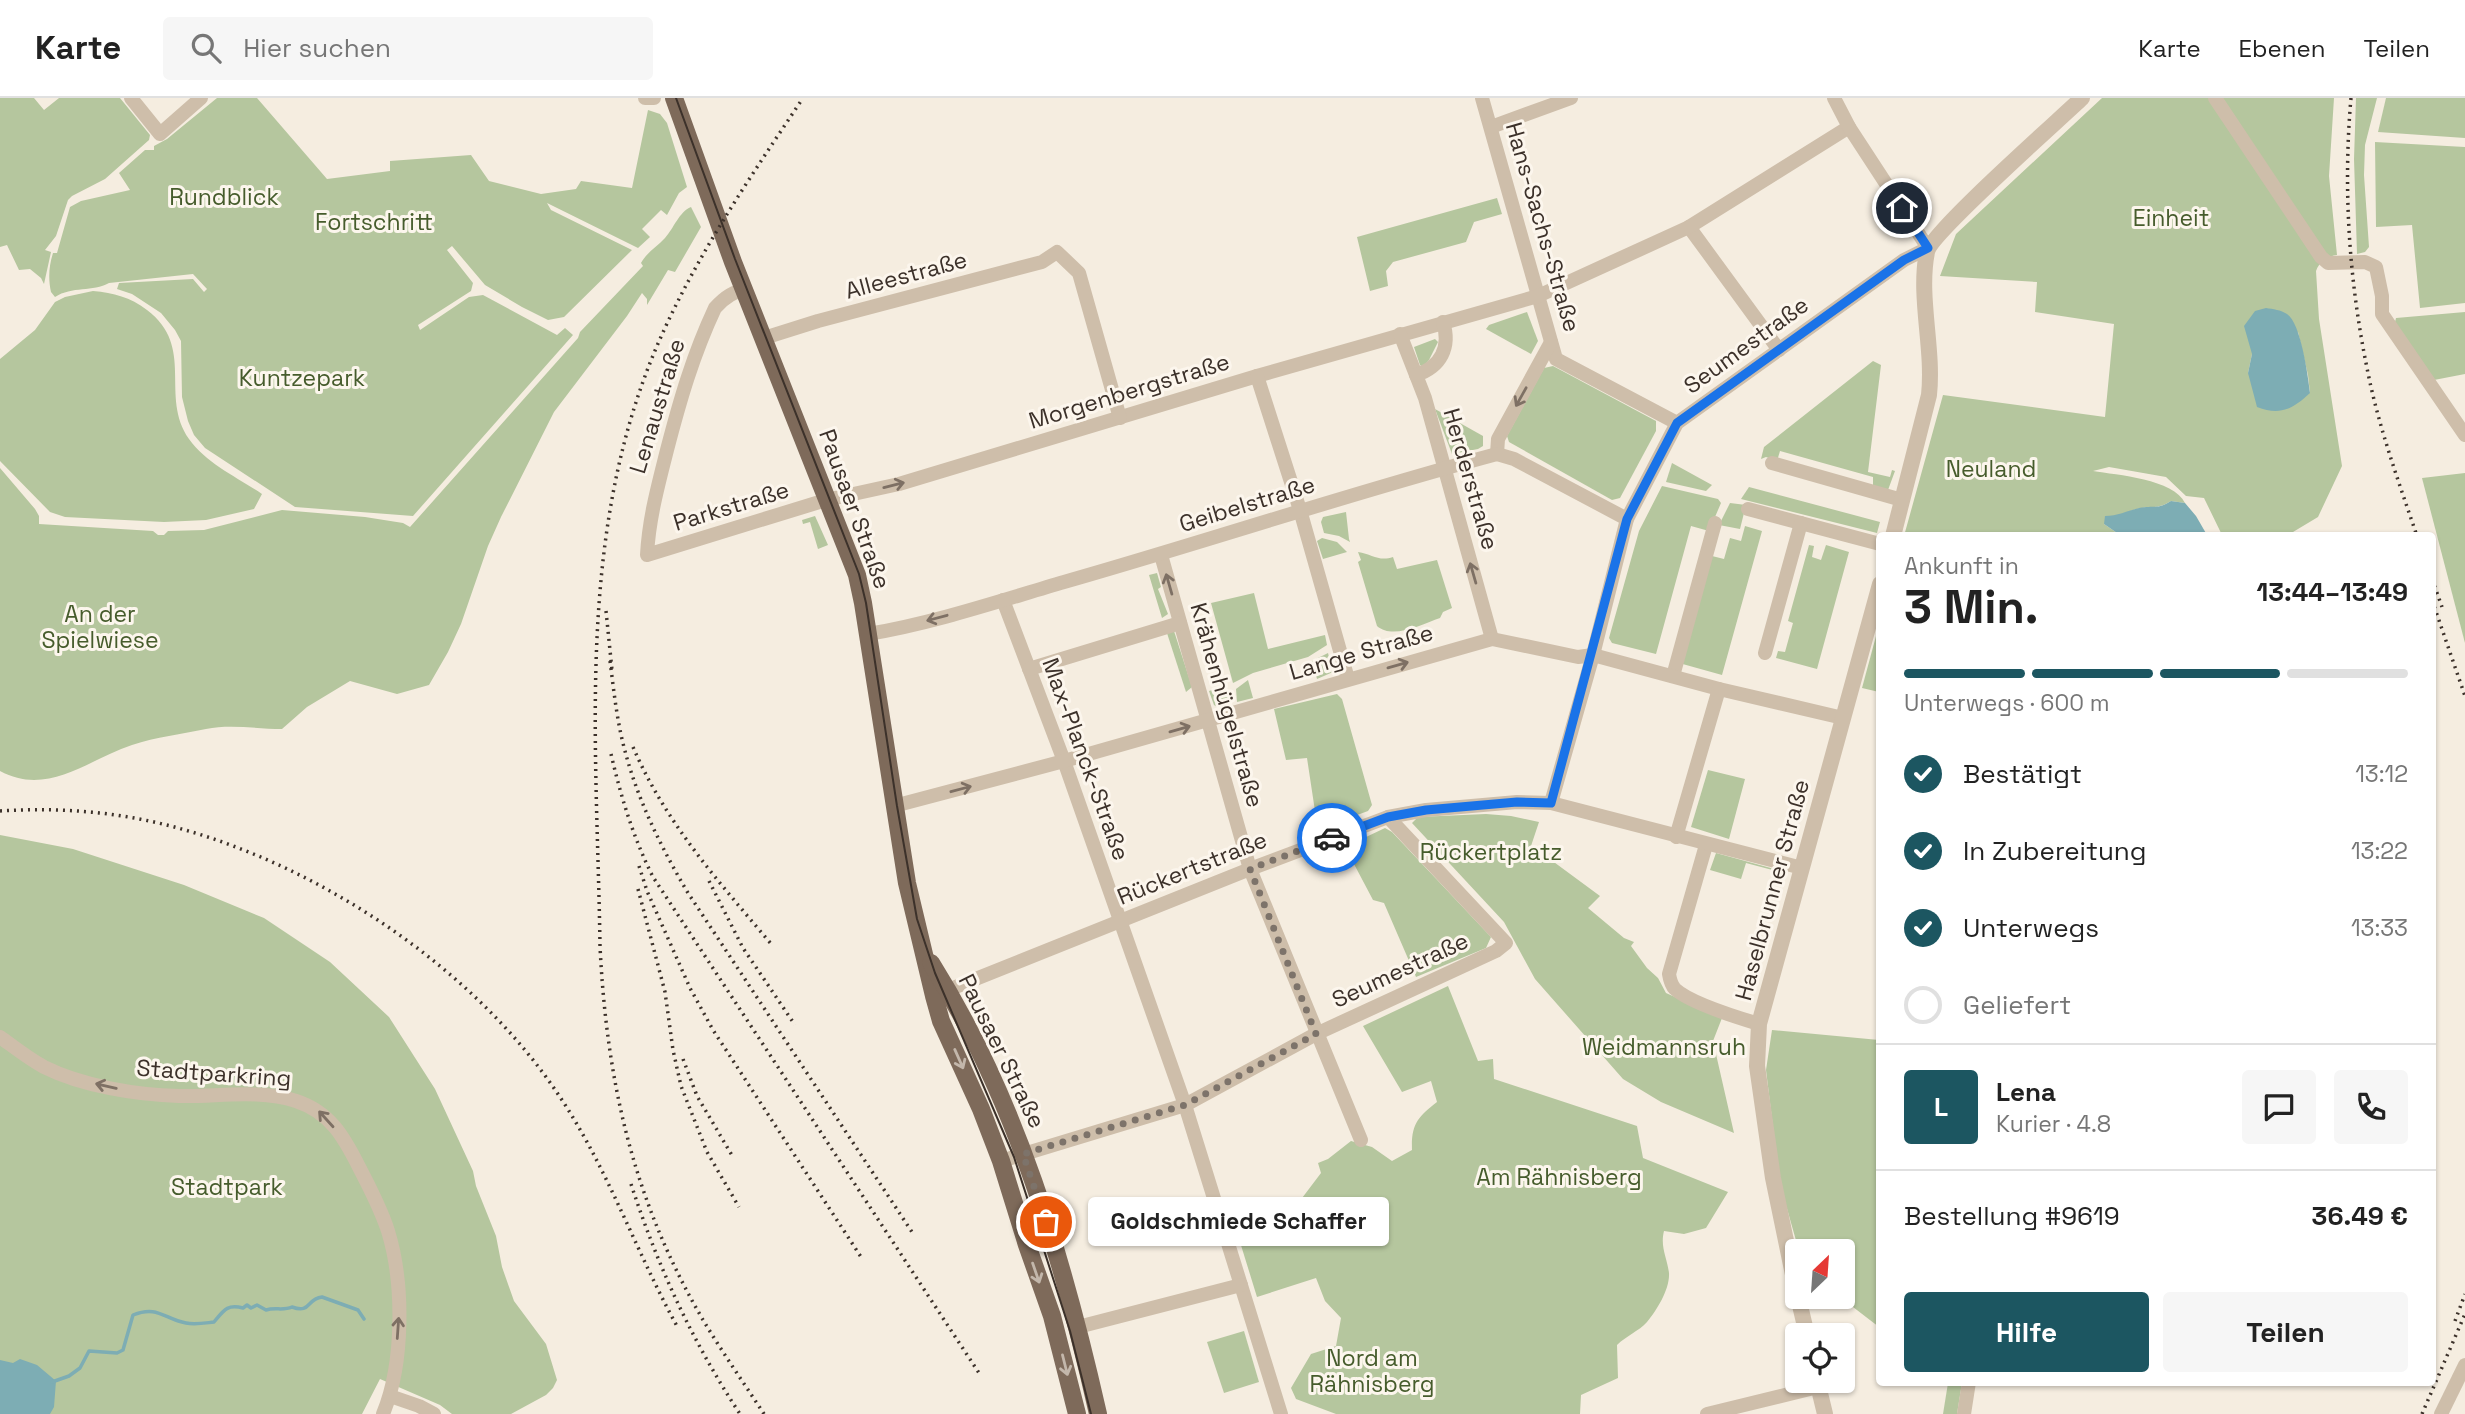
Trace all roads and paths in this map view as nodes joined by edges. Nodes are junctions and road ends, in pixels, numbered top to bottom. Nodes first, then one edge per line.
1 (131, 98) edge
2 (201, 98) edge
3 (645, 98) edge
4 (653, 98) edge
5 (674, 98) edge
6 (1482, 98) edge
7 (1571, 98) edge
8 (1834, 98) edge
9 (2082, 98) edge
10 (2215, 98) edge
11 (1491, 127) junction
12 (1849, 127) junction
13 (1689, 227) junction
14 (1928, 248) junction
15 (745, 290) junction
16 (1538, 296) junction
17 (1443, 322) junction
18 (1400, 334) junction
19 (764, 338) junction
20 (1552, 342) junction
21 (1779, 350) junction
22 (1416, 375) junction
23 (1258, 376) junction
24 (1120, 418) junction
25 (1677, 423) junction
26 (2465, 435) edge
27 (1497, 454) junction
28 (1772, 463) dead end
29 (1444, 468) junction
30 (828, 500) junction
31 (1902, 500) junction
32 (1748, 509) dead end
33 (1300, 510) junction
34 (1627, 519) junction
35 (1715, 523) dead end
36 (1801, 523) junction
37 (1894, 532) edge
38 (1876, 543) edge
39 (647, 555) joint
40 (1161, 555) junction
41 (1876, 598) edge
42 (1003, 600) junction
43 (1180, 623) junction
44 (868, 634) junction
45 (1492, 639) junction
46 (1765, 653) dead end
47 (1593, 654) junction
48 (1029, 668) junction
49 (1673, 676) junction
50 (1348, 679) junction
51 (1719, 689) junction
52 (1843, 718) junction
53 (1208, 721) junction
54 (1064, 761) junction
55 (1551, 803) junction
56 (894, 806) junction
57 (1388, 817) junction
58 (1676, 837) junction
59 (1706, 845) junction
60 (1250, 869) junction
61 (1801, 869) junction
62 (1121, 921) junction
63 (941, 993) junction
64 (1759, 1024) junction
65 (1316, 1034) junction
66 (0, 1037) edge
67 (1185, 1105) junction
68 (1361, 1140) dead end
69 (1023, 1154) junction
70 (1002, 1161) junction
71 (1786, 1239) edge
72 (1241, 1285) junction
73 (1078, 1327) junction
74 (2465, 1365) edge
75 (1968, 1386) edge
76 (1785, 1393) edge
77 (1820, 1393) edge
78 (390, 1396) junction
79 (383, 1414) edge
80 (434, 1414) edge
81 (1077, 1414) edge
82 (1098, 1414) edge
83 (1282, 1414) edge
84 (1707, 1414) edge
85 (1825, 1414) edge
86 (1964, 1414) edge
87 (2441, 1414) edge

1 - 2 street
3 - 4 street
5 - 15 main road, Pausaer Straße
6 - 11 street, Hans-Sachs-Straße
7 - 11 street
8 - 12 street
9 - 14 street, Seumestraße
10 - 26 street
11 - 16 street, Hans-Sachs-Straße
12 - 13 street, Morgenbergstraße
12 - 14 street
13 - 16 street, Morgenbergstraße
13 - 21 street
14 - 21 street, Seumestraße
14 - 31 street
15 - 19 main road, Pausaer Straße
15 - 39 street, Lenaustraße
16 - 17 street, Morgenbergstraße
16 - 20 street, Hans-Sachs-Straße
17 - 18 street, Morgenbergstraße
17 - 22 street
18 - 22 street, Herderstraße
18 - 23 street, Morgenbergstraße
19 - 24 street, Alleestraße
19 - 30 main road, Pausaer Straße
20 - 25 street, Hans-Sachs-Straße
20 -> 27 street
21 - 25 street, Seumestraße
22 - 29 street, Herderstraße
23 - 24 street, Morgenbergstraße
23 - 33 street
30 -> 24 street, Morgenbergstraße
25 - 34 street, Seumestraße
27 - 29 street, Geibelstraße
27 - 34 street
28 - 31 street
29 - 33 street, Geibelstraße
45 -> 29 street, Herderstraße
30 - 39 street, Parkstraße
30 - 44 main road, Pausaer Straße
31 - 37 street
32 - 36 street
33 - 40 street, Geibelstraße
33 - 50 street
34 - 47 street, Seumestraße
35 - 49 street
36 - 38 street
36 - 46 street
40 - 42 street, Geibelstraße
43 -> 40 street, Krähenhügelstraße
41 - 52 street, Haselbrunner Straße
42 -> 44 street, Geibelstraße
42 - 48 street, Max-Planck-Straße
43 - 48 street
43 - 53 street, Krähenhügelstraße
44 - 56 main road, Pausaer Straße
45 - 47 street, Lange Straße
50 -> 45 street, Lange Straße
47 - 49 street, Lange Straße
47 - 55 street, Seumestraße
48 - 54 street, Max-Planck-Straße
49 - 51 street, Lange Straße
50 - 53 street, Lange Straße
51 - 52 street, Lange Straße
51 - 58 street
52 - 61 street, Haselbrunner Straße
54 -> 53 street, Lange Straße
53 - 60 street, Krähenhügelstraße
56 -> 54 street, Lange Straße
54 - 62 street, Max-Planck-Straße
55 - 57 street, Rückertstraße
55 - 58 street, Rückertstraße
56 - 63 main road, Pausaer Straße
57 - 60 street, Rückertstraße
57 - 65 street, Seumestraße
58 - 59 street, Rückertstraße
59 - 61 street, Rückertstraße
59 - 64 street
60 - 62 street, Rückertstraße
60 - 65 street, Krähenhügelstraße
61 - 64 street, Haselbrunner Straße
62 - 63 street, Rückertstraße
62 - 67 street, Max-Planck-Straße
63 - 69 main road, Pausaer Straße
63 -> 70 main road, Pausaer Straße
64 - 71 street, Haselbrunner Straße
65 - 67 street, Seumestraße
65 - 68 street, Krähenhügelstraße
78 -> 66 street, Stadtparkring
67 - 69 street, Seumestraße
67 - 72 street, Max-Planck-Straße
69 - 70 street, Seumestraße
69 - 73 main road, Pausaer Straße
70 -> 81 main road, Pausaer Straße
72 - 73 street
72 - 83 street, Max-Planck-Straße
73 - 82 main road, Pausaer Straße
74 - 87 street
75 - 86 street
76 - 84 street
77 - 85 street
78 - 79 street, Stadtparkring
78 - 80 street

